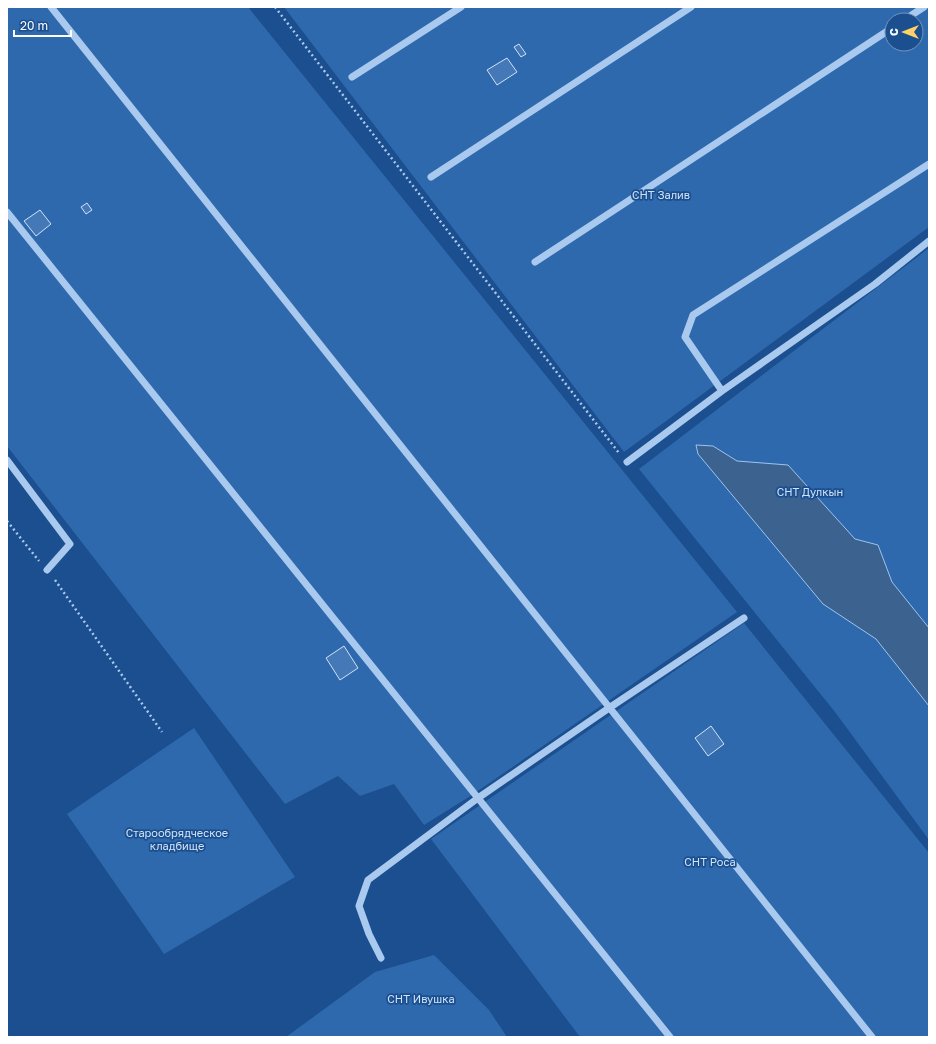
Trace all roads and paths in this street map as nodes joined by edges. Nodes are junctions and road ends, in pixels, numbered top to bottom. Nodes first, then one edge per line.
1 (51, 7) edge
2 (275, 7) edge
3 (461, 7) edge
4 (691, 7) edge
5 (884, 33) edge
6 (352, 77) dead end
7 (929, 164) edge
8 (431, 177) dead end
9 (7, 212) edge
10 (929, 241) edge
11 (535, 262) dead end
12 (722, 391) junction
13 (7, 460) edge
14 (627, 462) joint
15 (7, 521) edge
16 (47, 570) junction
17 (744, 618) dead end
18 (609, 708) junction
19 (162, 732) dead end
20 (478, 798) junction
21 (381, 958) dead end
22 (670, 1037) edge
23 (872, 1037) edge

1 - 18 lane
2 - 14 path
3 - 6 lane
4 - 8 lane
5 - 11 lane
7 - 12 lane
9 - 20 lane
10 - 12 lane
12 - 14 lane
13 - 16 lane
15 - 16 path
16 - 19 path
17 - 18 lane
18 - 20 lane
18 - 23 lane
20 - 21 lane
20 - 22 lane

